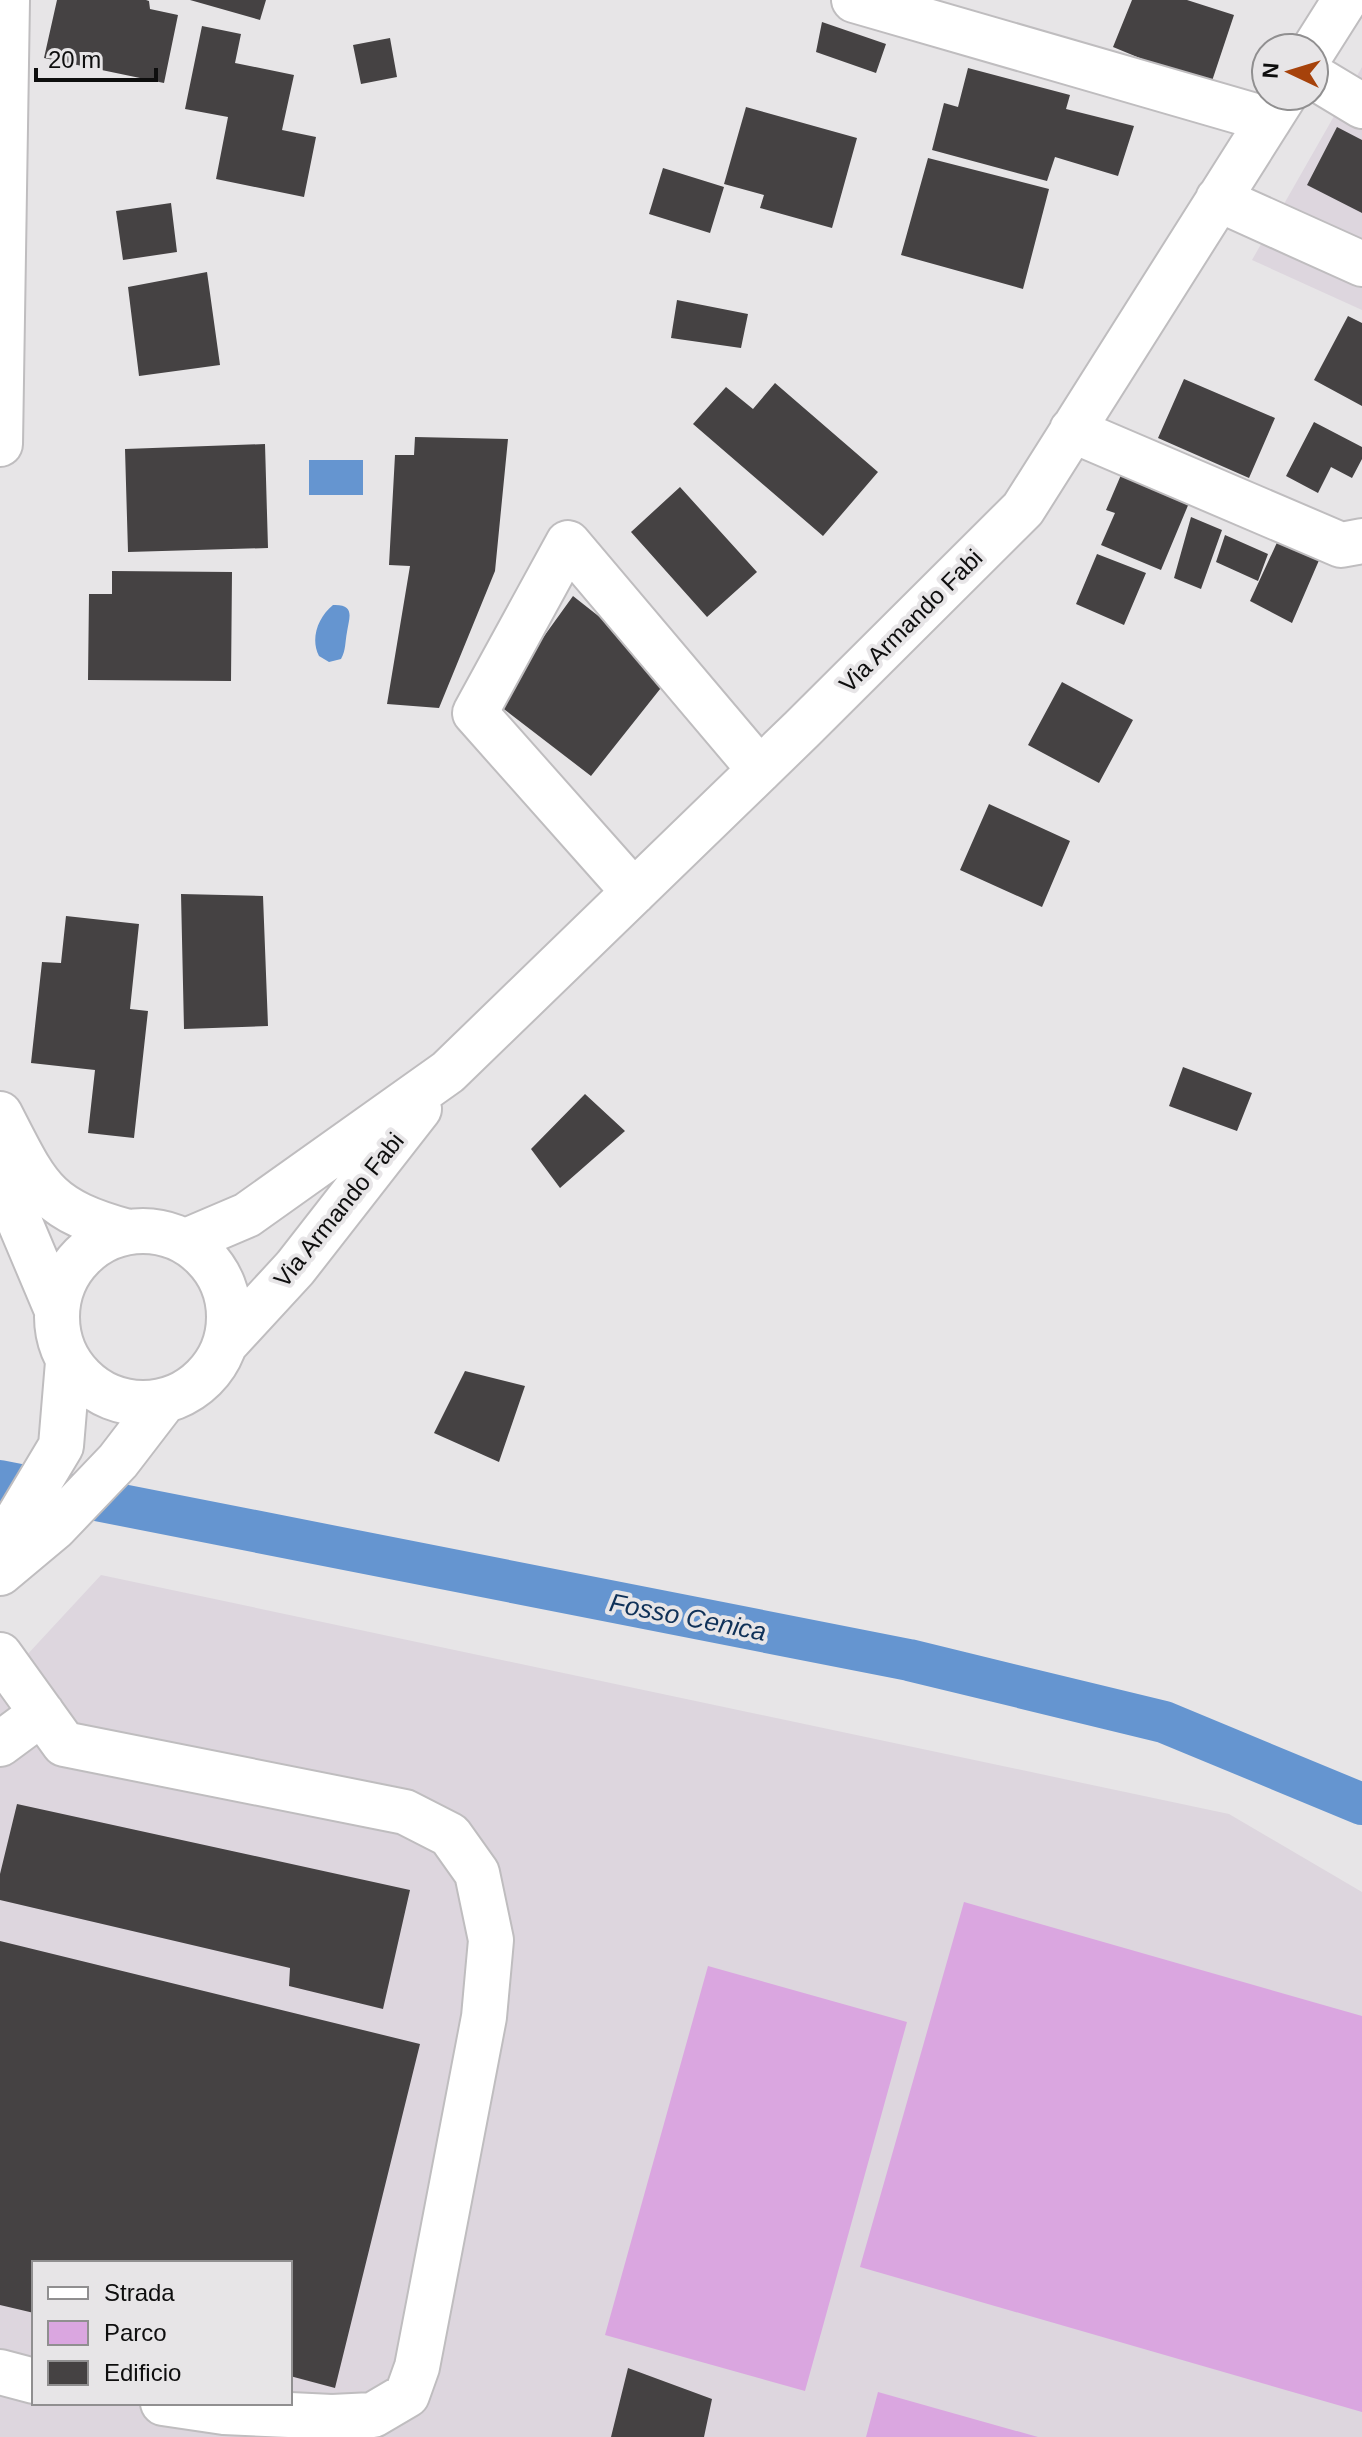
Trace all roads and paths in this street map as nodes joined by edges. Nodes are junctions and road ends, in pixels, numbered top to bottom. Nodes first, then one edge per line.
1 (7, 0) edge
2 (854, 0) edge
3 (1345, 0) edge
4 (1325, 32) edge
5 (1330, 87) edge
6 (1250, 101) edge
7 (1362, 106) edge
8 (1273, 112) edge
9 (1218, 199) junction
10 (1362, 264) edge
11 (1072, 430) junction
12 (0, 444) edge
13 (1362, 541) edge
14 (760, 770) junction
15 (634, 892) junction
16 (448, 1072) junction
17 (0, 1114) edge
18 (0, 1166) edge
19 (128, 1232) junction
20 (186, 1241) junction
21 (56, 1308) junction
22 (225, 1344) junction
23 (68, 1362) junction
24 (164, 1401) junction
25 (4, 1551) edge
26 (0, 1655) edge
27 (42, 1713) junction
28 (0, 1744) edge
29 (0, 2372) edge
30 (32, 2380) edge
31 (177, 2405) edge

1 - 12 street
2 - 6 street
3 - 4 street
5 - 7 street
8 - 9 street, Via Armando Fabi
9 - 10 street
9 - 11 street, Via Armando Fabi
11 - 13 street
11 - 14 street, Via Armando Fabi
14 - 15 street, Via Armando Fabi
14 - 15 street
15 - 16 street, Via Armando Fabi
16 - 20 street, Via Armando Fabi
16 - 22 street, Via Armando Fabi
17 - 19 street
18 - 21 street
19 - 20 street
19 - 21 street
20 - 22 street
21 - 23 street
22 - 24 street
23 - 24 street
23 - 25 street
24 - 25 street
26 - 27 street
27 - 28 street
27 - 31 street
29 - 30 street

